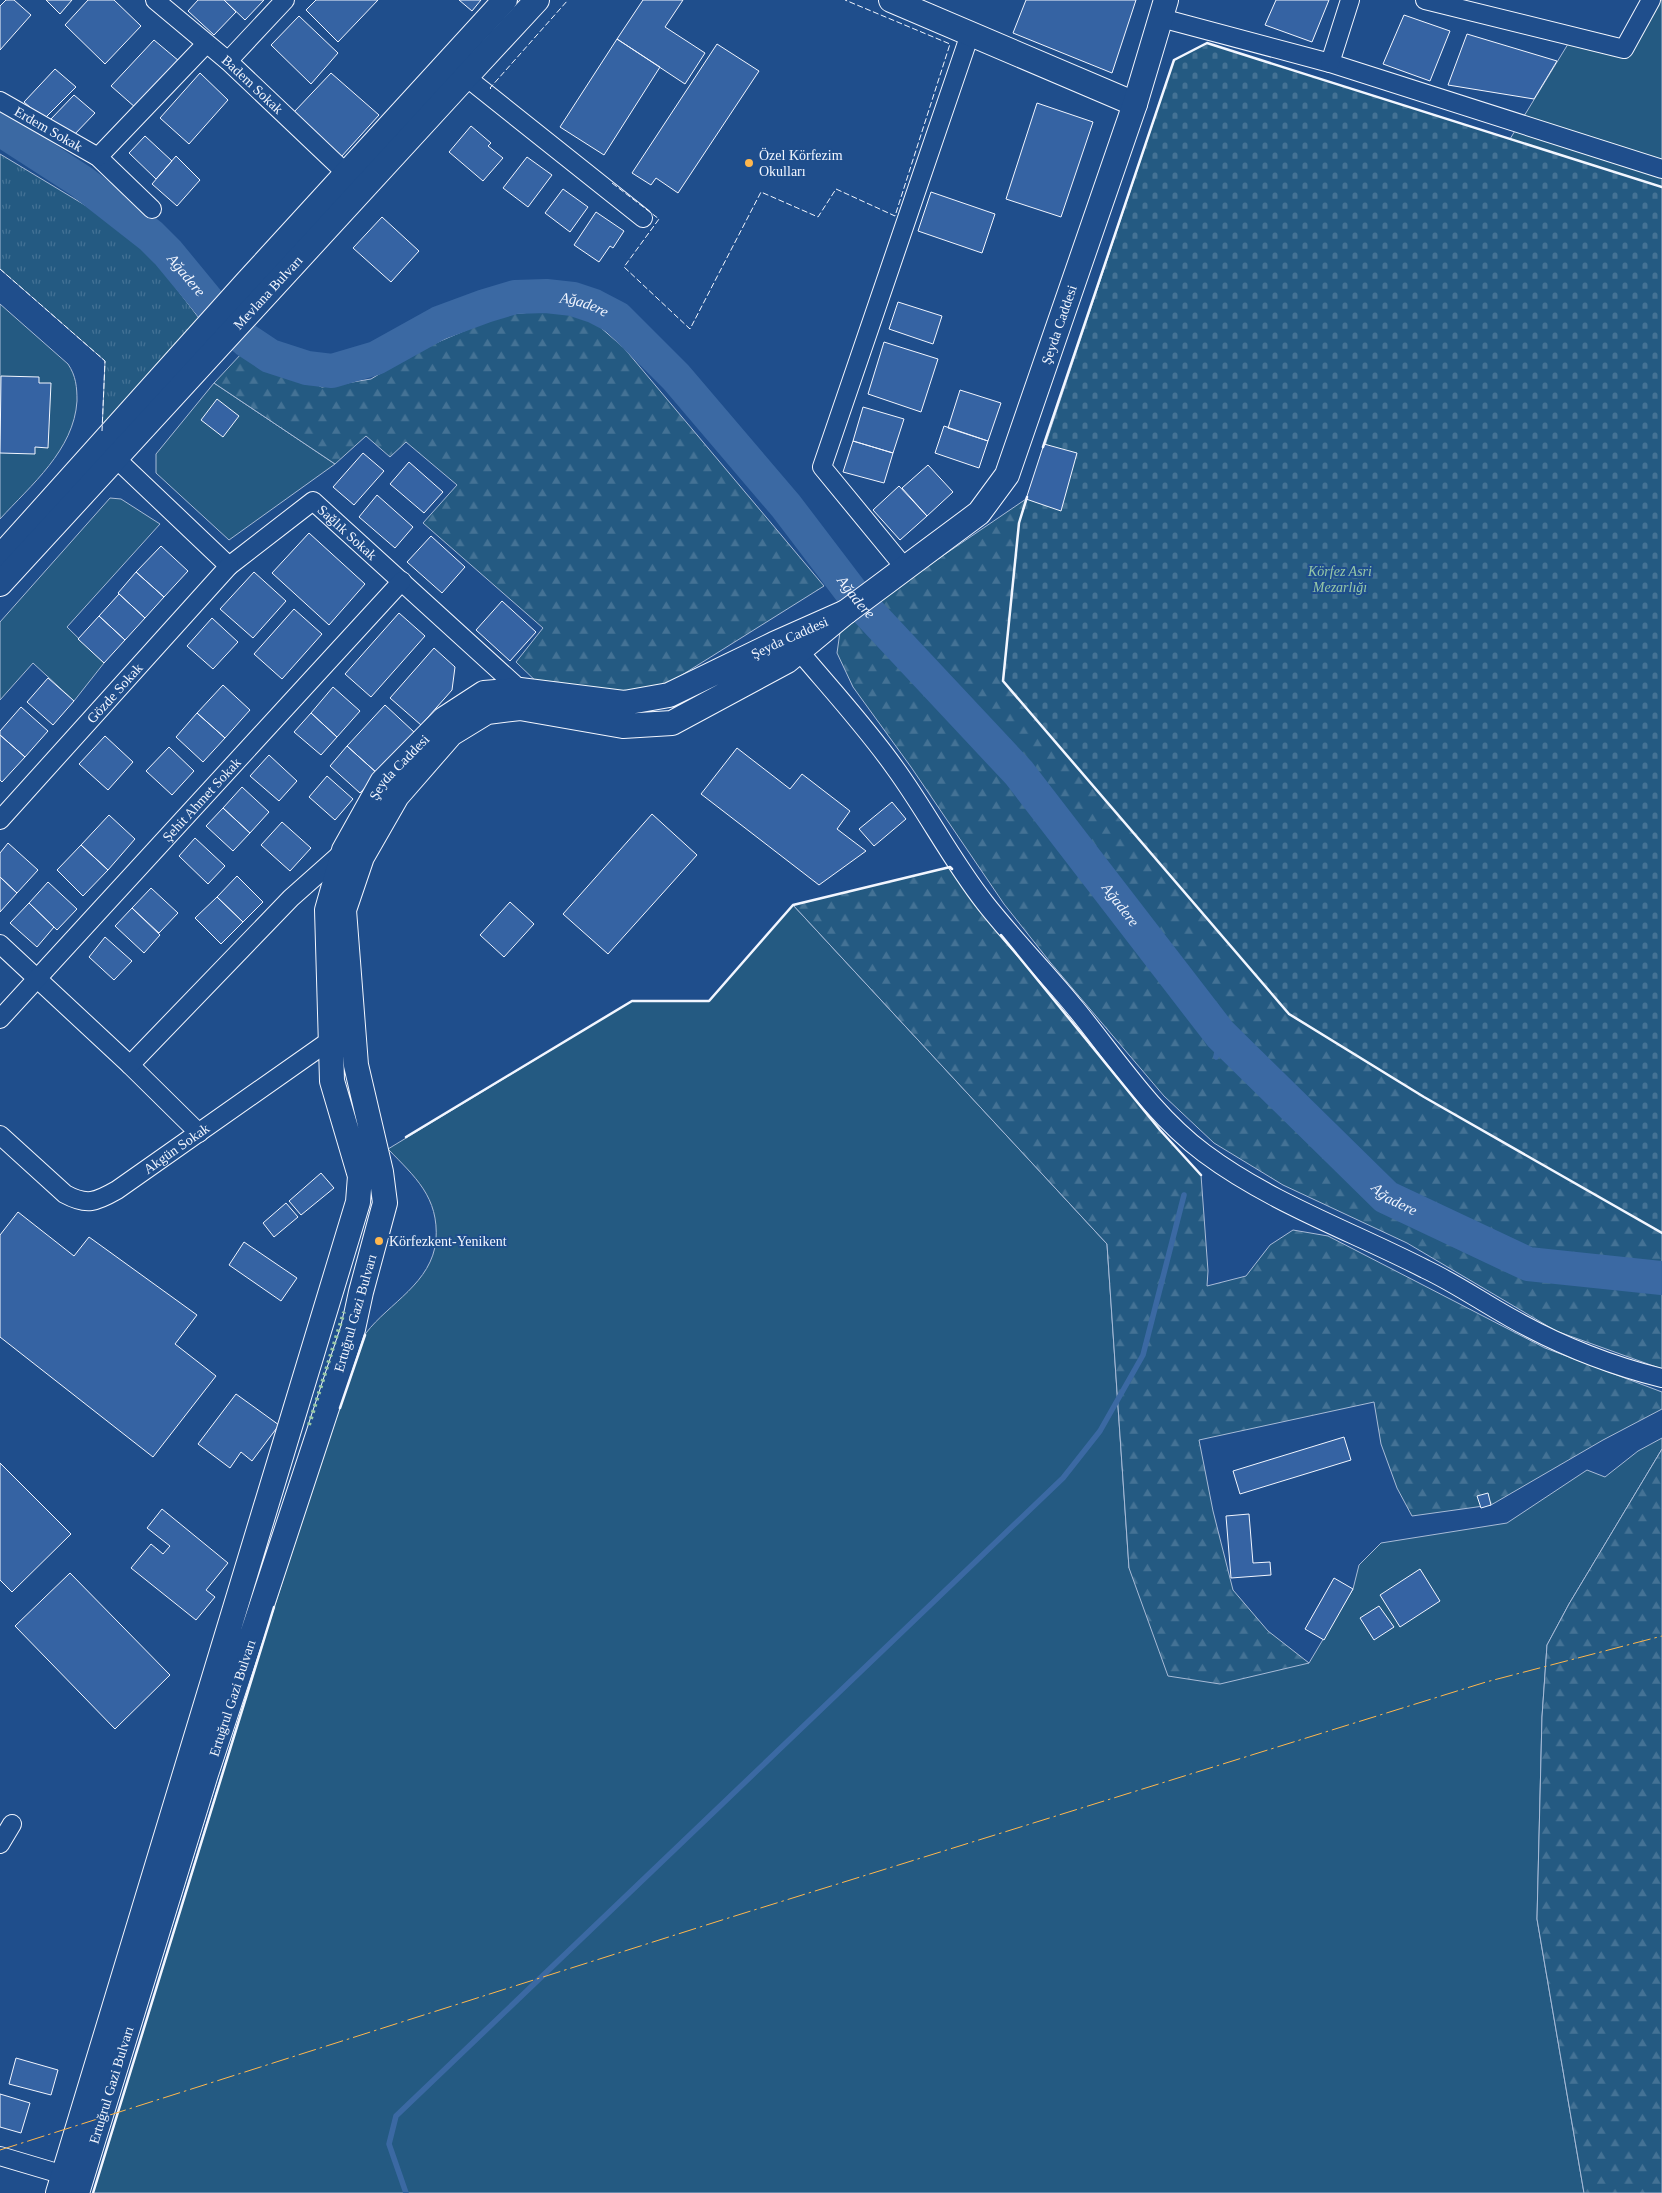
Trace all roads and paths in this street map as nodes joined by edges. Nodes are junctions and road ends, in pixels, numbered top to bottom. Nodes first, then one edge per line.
1 (156, 0) edge
2 (285, 0) edge
3 (505, 0) edge
4 (537, 0) edge
5 (891, 0) edge
6 (1350, 0) edge
7 (1425, 0) edge
8 (1651, 0) edge
9 (1164, 9) edge
10 (970, 34) junction
11 (206, 44) junction
12 (228, 61) junction
13 (1330, 63) junction
14 (457, 70) junction
15 (0, 101) edge
16 (1135, 104) junction
17 (98, 157) junction
18 (1662, 169) edge
19 (346, 173) junction
20 (152, 209) dead end
21 (643, 218) dead end
22 (255, 289) junction
23 (109, 452) junction
24 (0, 558) edge
25 (229, 566) junction
26 (905, 568) junction
27 (402, 581) junction
28 (0, 584) edge
29 (846, 612) junction
30 (774, 644) junction
31 (799, 651) junction
32 (520, 690) junction
33 (545, 713) junction
34 (0, 820) edge
35 (353, 853) junction
36 (0, 944) edge
37 (38, 980) junction
38 (0, 1019) edge
39 (353, 1023) junction
40 (330, 1041) junction
41 (130, 1065) junction
42 (199, 1133) junction
43 (0, 1136) edge
44 (385, 1203) joint
45 (346, 1239) joint
46 (1662, 1378) edge
47 (12, 1824) dead end
48 (0, 1844) edge
49 (0, 2156) edge
50 (70, 2185) edge

1 - 11 street, Badem Sokak
2 - 12 street
3 - 14 main road, Mevlana Bulvarı
4 - 14 main road, Mevlana Bulvarı
5 - 10 main road
6 - 13 street
7 - 8 street
9 - 13 street
9 - 16 main road, Şeyda Caddesi
10 - 16 main road
10 - 26 street
11 - 12 street, Badem Sokak
11 - 17 street
12 - 19 street, Badem Sokak
13 - 18 street
14 - 19 main road, Mevlana Bulvarı
14 - 21 street
14 - 22 main road, Mevlana Bulvarı
15 - 17 street, Erdem Sokak
16 - 26 main road, Şeyda Caddesi
17 - 20 street, Erdem Sokak
19 - 22 main road, Mevlana Bulvarı
22 - 23 main road, Mevlana Bulvarı
23 - 24 main road, Mevlana Bulvarı
23 - 25 street
23 - 28 main road, Mevlana Bulvarı
25 - 27 street, Sağlık Sokak
25 - 34 street, Gözde Sokak
26 - 29 main road, Şeyda Caddesi
27 - 32 street, Sağlık Sokak
27 - 37 street, Şehit Ahmet Sokak
29 - 30 main road, Şeyda Caddesi
29 - 31 main road, Şeyda Caddesi
30 - 31 street
30 - 32 main road, Şeyda Caddesi
31 - 33 main road, Şeyda Caddesi
31 - 46 street
32 - 33 street, Sağlık Sokak
32 - 35 main road, Şeyda Caddesi
33 - 35 main road, Şeyda Caddesi
35 - 39 main road, Şeyda Caddesi
35 - 40 main road, Şeyda Caddesi
35 - 41 street
36 - 37 street
37 - 38 street, Şehit Ahmet Sokak
37 - 41 street
39 - 40 street, Akgün Sokak
39 - 44 main road, Şeyda Caddesi
40 - 42 street, Akgün Sokak
40 - 45 main road, Şeyda Caddesi
41 - 42 street
42 - 43 street, Akgün Sokak
44 - 50 main road, Ertuğrul Gazi Bulvarı
45 - 50 main road, Ertuğrul Gazi Bulvarı
47 - 48 street
49 - 50 street

